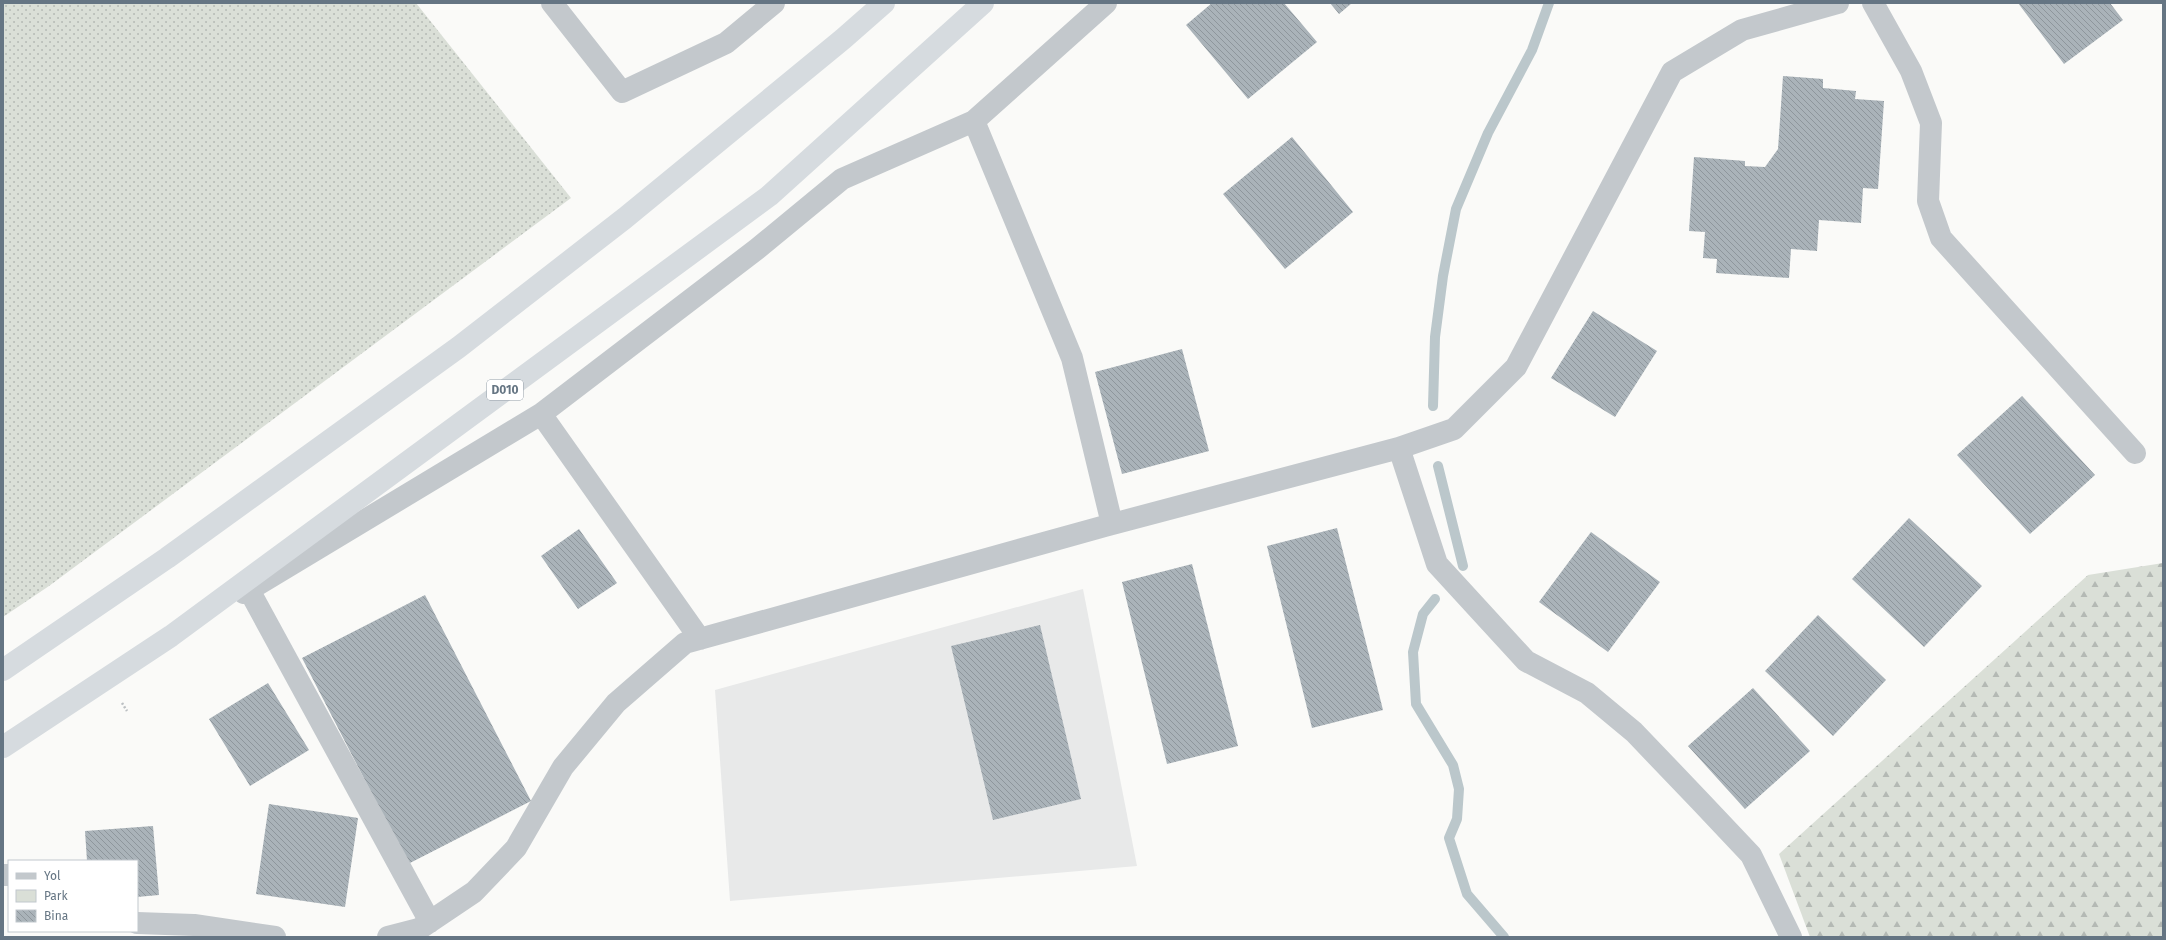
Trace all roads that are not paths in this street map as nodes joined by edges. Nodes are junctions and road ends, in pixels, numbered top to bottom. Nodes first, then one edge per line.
1 (552, 3) edge
2 (774, 3) edge
3 (884, 3) edge
4 (982, 3) edge
5 (1106, 3) edge
6 (1838, 3) edge
7 (1873, 3) edge
8 (974, 121) junction
9 (541, 414) junction
10 (1399, 448) junction
11 (2135, 453) dead end
12 (1112, 524) junction
13 (249, 590) junction
14 (171, 636) junction
15 (700, 640) junction
16 (3, 670) edge
17 (3, 747) edge
18 (430, 922) junction
19 (138, 923) edge
20 (275, 937) edge
21 (388, 937) edge
22 (1791, 937) edge

1 - 2 street
3 - 16 highway
4 - 14 highway, D010
5 - 8 street
6 - 10 street
7 - 11 street
8 - 9 street
8 - 12 street
9 - 13 street
9 - 15 street
10 - 12 street
10 - 22 street
12 - 15 street
13 - 14 street
13 - 18 street
14 - 17 highway, D010
15 - 18 street
18 - 21 street
19 - 20 street

